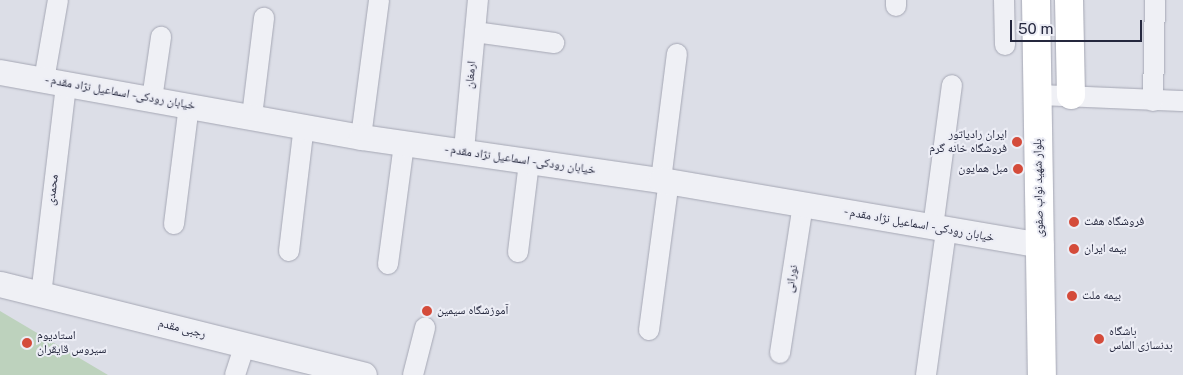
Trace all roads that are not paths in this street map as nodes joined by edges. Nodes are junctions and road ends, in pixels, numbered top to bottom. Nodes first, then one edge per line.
1 (58, 0) edge
2 (379, 0) edge
3 (478, 0) edge
4 (1004, 0) edge
5 (1036, 0) edge
6 (1050, 0) edge
7 (1069, 0) edge
8 (1155, 0) edge
9 (264, 18) dead end
10 (475, 32) junction
11 (161, 37) dead end
12 (554, 43) dead end
13 (1005, 45) dead end
14 (677, 54) dead end
15 (0, 72) edge
16 (55, 82) junction
17 (952, 85) dead end
18 (1053, 95) junction
19 (152, 99) junction
20 (1183, 101) edge
21 (1153, 102) junction
22 (189, 105) junction
23 (252, 116) junction
24 (304, 126) junction
25 (361, 137) junction
26 (404, 144) junction
27 (464, 150) junction
28 (530, 162) junction
29 (665, 181) junction
30 (803, 205) junction
31 (174, 224) dead end
32 (940, 229) junction
33 (1040, 245) junction
34 (289, 251) dead end
35 (518, 252) dead end
36 (388, 264) dead end
37 (0, 284) edge
38 (41, 295) junction
39 (425, 328) dead end
40 (649, 330) dead end
41 (245, 345) junction
42 (780, 353) dead end
43 (318, 369) edge
44 (235, 375) edge
45 (364, 375) edge
46 (413, 375) edge
47 (926, 375) edge
48 (1042, 375) edge
49 (1054, 375) edge

1 - 16 street, محمدی
2 - 25 street
3 - 10 street, ارمغان
4 - 13 street
5 - 18 main road, بلوار شهید نواب صفوی
6 - 18 main road, بلوار شهید نواب صفوی
7 - 18 main road
8 - 21 street
9 - 23 street
10 - 12 street
10 - 27 street, ارمغان
11 - 19 street
14 - 29 street
15 - 16 street, - خیابان رودکی - اسماعیل نژاد مقدم
16 - 19 street, - خیابان رودکی - اسماعیل نژاد مقدم
16 - 38 street, محمدی
17 - 32 street
18 - 21 street
18 - 33 main road, بلوار شهید نواب صفوی
18 - 49 main road, بلوار شهید نواب صفوی
19 - 22 street, - خیابان رودکی - اسماعیل نژاد مقدم
20 - 21 street
22 - 23 street, - خیابان رودکی - اسماعیل نژاد مقدم
22 - 31 street
23 - 24 street, - خیابان رودکی - اسماعیل نژاد مقدم
24 - 25 street, - خیابان رودکی - اسماعیل نژاد مقدم
24 - 34 street
25 - 26 street, - خیابان رودکی - اسماعیل نژاد مقدم
26 - 27 street, - خیابان رودکی - اسماعیل نژاد مقدم
26 - 36 street
27 - 28 street, - خیابان رودکی - اسماعیل نژاد مقدم
28 - 29 street, - خیابان رودکی - اسماعیل نژاد مقدم
28 - 35 street
29 - 30 street, - خیابان رودکی - اسماعیل نژاد مقدم
29 - 40 street
30 - 32 street, - خیابان رودکی - اسماعیل نژاد مقدم
30 - 42 street, نورانی
32 - 33 street, - خیابان رودکی - اسماعیل نژاد مقدم
32 - 47 street
33 - 48 main road, بلوار شهید نواب صفوی
37 - 38 street, رجبی مقدم
38 - 41 street, رجبی مقدم
39 - 46 street
41 - 43 street, رجبی مقدم
41 - 44 street
43 - 45 street, رجبی مقدم

